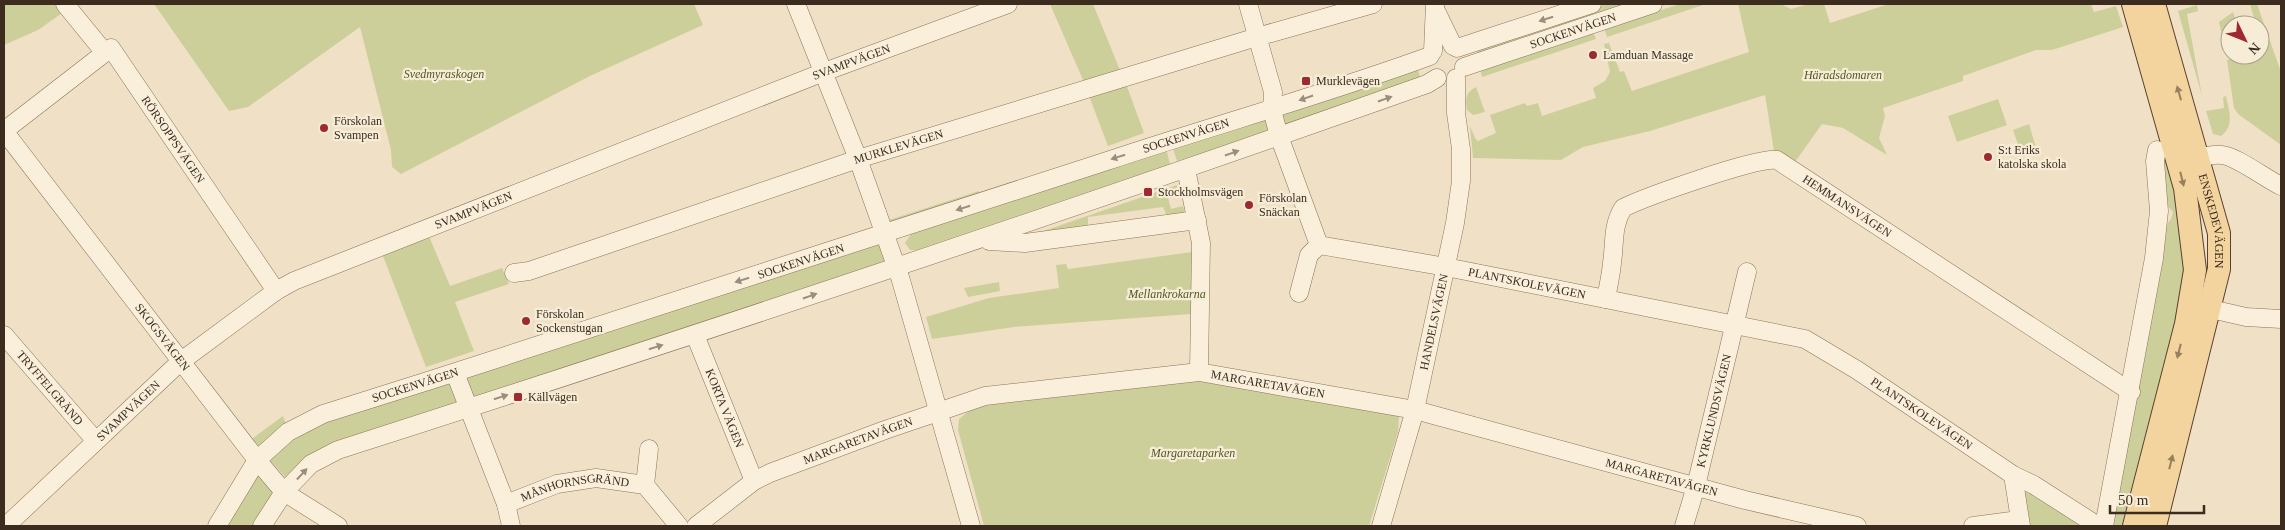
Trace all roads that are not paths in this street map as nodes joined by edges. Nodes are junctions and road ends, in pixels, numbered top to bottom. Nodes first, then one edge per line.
1 (65, 4) edge
2 (796, 4) edge
3 (1008, 4) edge
4 (1248, 4) edge
5 (1373, 4) edge
6 (1592, 4) edge
7 (1654, 4) edge
8 (2133, 4) edge
9 (2160, 5) edge
10 (1435, 7) edge
11 (1257, 37) junction
12 (1455, 47) junction
13 (105, 53) junction
14 (1431, 54) junction
15 (824, 72) junction
16 (1449, 76) junction
17 (1272, 110) junction
18 (4, 131) edge
19 (1279, 136) junction
20 (2157, 150) dead end
21 (2198, 158) junction
22 (858, 159) junction
23 (1186, 169) junction
24 (2281, 186) edge
25 (1197, 220) junction
26 (884, 234) junction
27 (976, 241) junction
28 (1319, 245) junction
29 (896, 267) junction
30 (1446, 267) junction
31 (1747, 272) dead end
32 (514, 273) dead end
33 (276, 291) junction
34 (1299, 293) dead end
35 (1606, 299) junction
36 (2200, 306) junction
37 (2281, 319) edge
38 (1736, 324) junction
39 (695, 335) junction
40 (4, 336) edge
41 (180, 362) junction
42 (1199, 372) junction
43 (455, 373) junction
44 (2131, 392) junction
45 (468, 408) junction
46 (1415, 410) junction
47 (937, 412) junction
48 (95, 440) junction
49 (649, 449) dead end
50 (257, 460) junction
51 (2013, 475) junction
52 (754, 481) junction
53 (645, 485) junction
54 (1696, 486) junction
55 (284, 492) junction
56 (506, 504) junction
57 (11, 521) edge
58 (2020, 523) edge
59 (217, 526) edge
60 (262, 526) edge
61 (338, 526) edge
62 (511, 526) edge
63 (679, 526) edge
64 (696, 526) edge
65 (971, 526) edge
66 (1381, 526) edge
67 (1684, 526) edge
68 (1857, 526) edge
69 (1973, 526) edge
70 (2098, 526) edge
71 (2104, 526) edge
72 (2134, 526) edge
73 (2155, 526) edge

1 - 13 street, RÖRSOPPSVÄGEN
2 - 15 street
3 - 15 street, SVAMPVÄGEN
4 - 11 street
5 - 11 street, MURKLEVÄGEN
6 -> 12 street, SOCKENVÄGEN
7 - 16 street, SOCKENVÄGEN
8 -> 36 main road, ENSKEDEVÄGEN
21 -> 9 main road, ENSKEDEVÄGEN
10 - 12 street
10 - 14 street
11 - 17 street
11 - 22 street, MURKLEVÄGEN
12 - 14 street, SOCKENVÄGEN
12 - 16 street
13 - 18 street
13 - 33 street, RÖRSOPPSVÄGEN
14 - 16 street
14 -> 17 street, SOCKENVÄGEN
15 - 22 street
15 - 33 street, SVAMPVÄGEN
19 -> 16 street, SOCKENVÄGEN
16 - 30 street, HANDELSVÄGEN
17 - 19 street
17 -> 26 street, SOCKENVÄGEN
18 - 41 street, SKOGSVÄGEN
23 -> 19 street, SOCKENVÄGEN
19 - 28 street
20 - 44 street
21 - 24 street
21 - 36 main road, ENSKEDEVÄGEN
22 - 26 street
22 - 32 street, MURKLEVÄGEN
23 - 25 street
23 - 27 street, SOCKENVÄGEN
25 - 27 street, SOCKENVÄGEN
25 - 42 street
26 - 29 street
26 -> 43 street, SOCKENVÄGEN
27 - 29 street, SOCKENVÄGEN
28 - 30 street, PLANTSKOLEVÄGEN
28 - 34 street
39 -> 29 street, SOCKENVÄGEN
29 - 47 street
30 - 35 street, PLANTSKOLEVÄGEN
30 - 46 street, HANDELSVÄGEN
31 - 38 street
33 - 41 street, SVAMPVÄGEN
35 - 38 street, PLANTSKOLEVÄGEN
35 - 44 street, HEMMANSVÄGEN
36 - 37 street
36 -> 72 main road, ENSKEDEVÄGEN
73 -> 36 main road, ENSKEDEVÄGEN
38 - 51 street, PLANTSKOLEVÄGEN
38 - 54 street, KYRKLUNDSVÄGEN
45 -> 39 street, SOCKENVÄGEN
39 - 52 street, KORTA VÄGEN
40 - 48 street, TRYFFELGRÄND
41 - 48 street, SVAMPVÄGEN
41 - 50 street, SKOGSVÄGEN
42 - 46 street, MARGARETAVÄGEN
42 - 47 street, MARGARETAVÄGEN
43 - 45 street
43 - 50 street, SOCKENVÄGEN
44 - 71 street
55 -> 45 street, SOCKENVÄGEN
45 - 56 street
46 - 54 street, MARGARETAVÄGEN
46 - 66 street, HANDELSVÄGEN
47 - 52 street, MARGARETAVÄGEN
47 - 65 street
48 - 57 street, SVAMPVÄGEN
49 - 53 street, MÅNHORNSGRÄND
50 - 55 street, SKOGSVÄGEN
50 - 59 street, SOCKENVÄGEN
51 - 58 street
51 - 70 street, PLANTSKOLEVÄGEN
52 - 64 street, MARGARETAVÄGEN
53 - 56 street, MÅNHORNSGRÄND
53 - 63 street, MÅNHORNSGRÄND
54 - 67 street, KYRKLUNDSVÄGEN
54 - 68 street, MARGARETAVÄGEN
55 - 60 street, SOCKENVÄGEN
55 - 61 street, SKOGSVÄGEN
56 - 62 street
58 - 69 street

